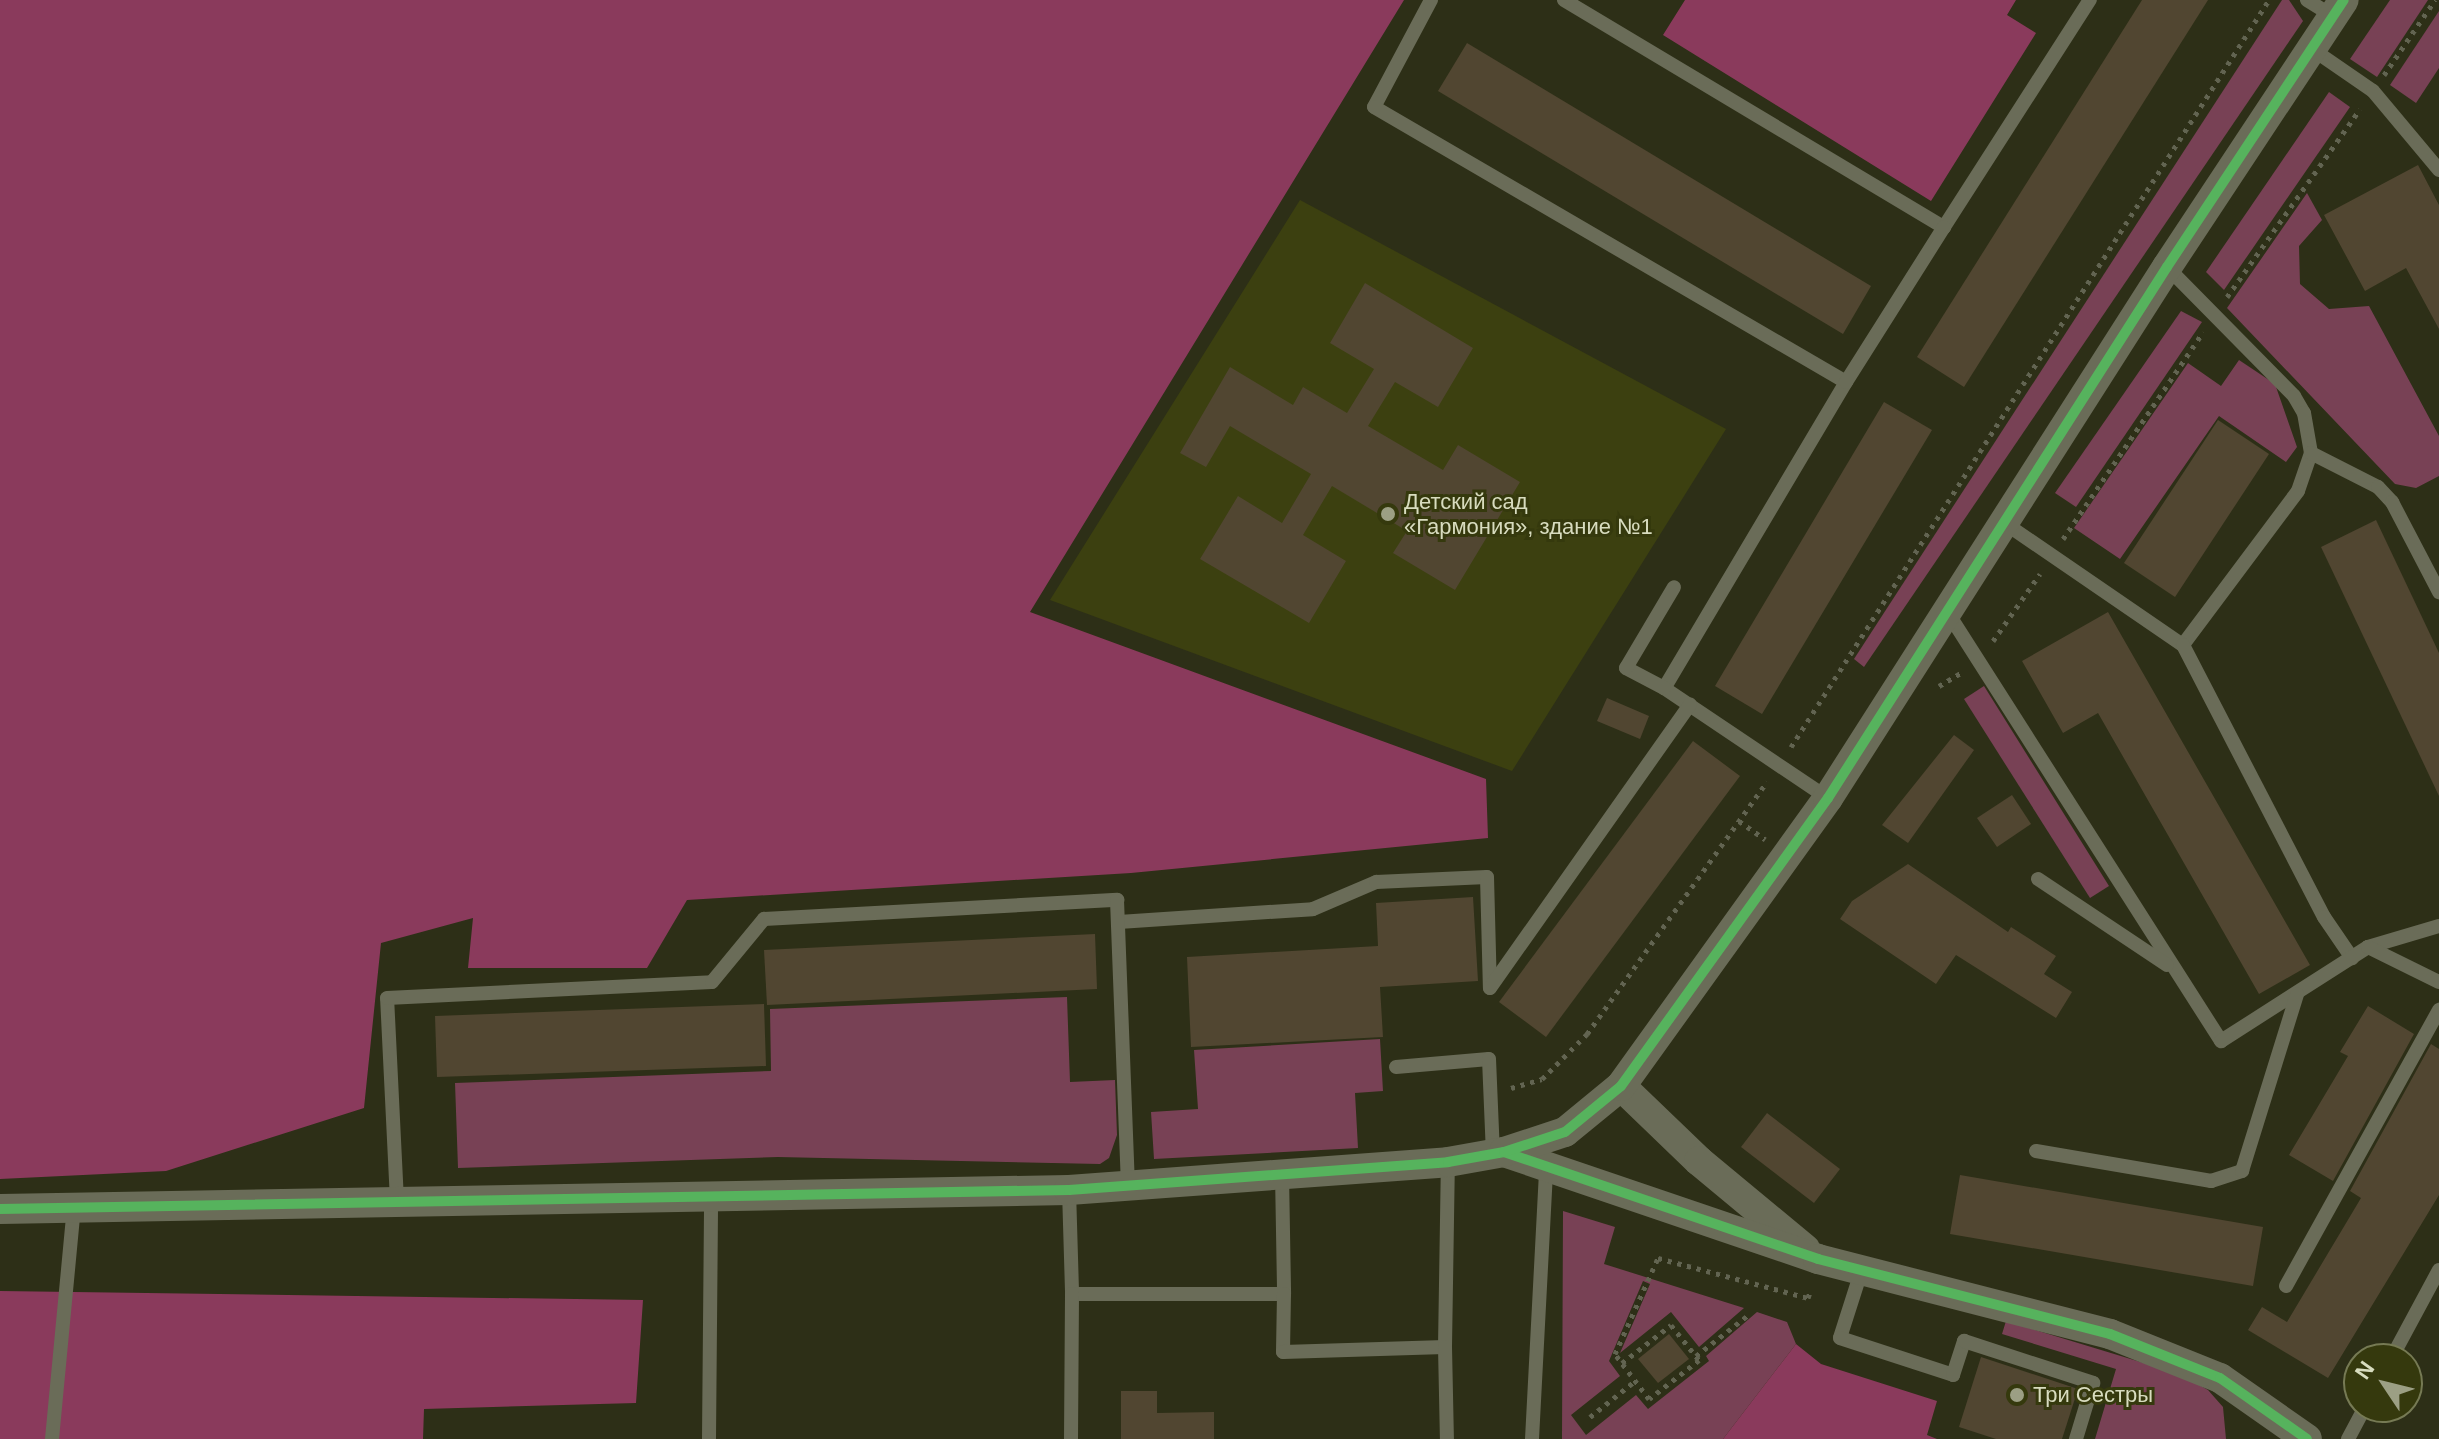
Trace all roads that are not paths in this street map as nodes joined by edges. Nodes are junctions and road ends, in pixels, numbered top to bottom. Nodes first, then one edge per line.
1 (1431, 0) edge
2 (2090, 0) edge
3 (2307, 0) edge
4 (1571, 1) edge
5 (2338, 8) edge
6 (2312, 49) junction
7 (2439, 170) edge
8 (1944, 227) junction
9 (2167, 267) junction
10 (1846, 382) junction
11 (2311, 453) junction
12 (2006, 524) junction
13 (1674, 587) dead end
14 (2439, 592) edge
15 (1948, 613) junction
16 (2183, 645) junction
17 (1664, 688) junction
18 (1690, 705) junction
19 (1828, 798) junction
20 (2038, 879) dead end
21 (1119, 922) junction
22 (2439, 926) edge
23 (2368, 947) junction
24 (2352, 958) junction
25 (2174, 970) junction
26 (2439, 982) edge
27 (2297, 994) junction
28 (2439, 1010) edge
29 (1396, 1067) dead end
30 (1621, 1086) junction
31 (2036, 1151) dead end
32 (1498, 1153) junction
33 (1448, 1162) junction
34 (1546, 1170) junction
35 (1282, 1174) junction
36 (1128, 1186) junction
37 (1069, 1190) junction
38 (711, 1195) junction
39 (397, 1201) junction
40 (74, 1208) junction
41 (0, 1209) edge
42 (1818, 1259) junction
43 (2439, 1270) edge
44 (1861, 1272) junction
45 (2286, 1286) dead end
46 (1072, 1294) junction
47 (1284, 1294) junction
48 (2400, 1343) edge
49 (1445, 1347) junction
50 (52, 1439) edge
51 (709, 1439) edge
52 (1071, 1439) edge
53 (1447, 1439) edge
54 (1532, 1439) edge
55 (2076, 1439) edge
56 (2307, 1439) edge

1 - 10 lane
2 - 8 lane
3 - 5 lane
4 - 8 lane
5 - 6 street
6 - 7 lane
6 - 9 street
8 - 10 lane
9 - 11 lane
9 - 12 street
10 - 17 lane
11 - 14 lane
11 - 16 lane
12 - 15 street
12 - 16 lane
13 - 17 lane
15 - 19 street
15 - 25 lane
16 - 24 lane
17 - 18 lane
18 - 19 lane
18 - 21 lane
19 - 30 street
20 - 25 lane
21 - 36 lane
21 - 39 lane
22 - 23 lane
23 - 24 lane
23 - 26 lane
24 - 27 lane
25 - 27 lane
27 - 31 lane
28 - 45 lane
29 - 32 lane
30 - 32 street
30 - 42 street
32 - 33 street
32 - 34 street
33 - 35 street
33 - 49 lane
34 - 42 street
34 - 54 lane
35 - 36 street
35 - 47 lane
36 - 37 street
37 - 38 street
37 - 46 lane
38 - 39 street
38 - 51 lane
39 - 40 street
40 - 41 street
40 - 50 lane
42 - 44 street
43 - 48 lane
44 - 55 lane
44 - 56 street
46 - 47 lane
46 - 52 lane
47 - 49 lane
49 - 53 lane

